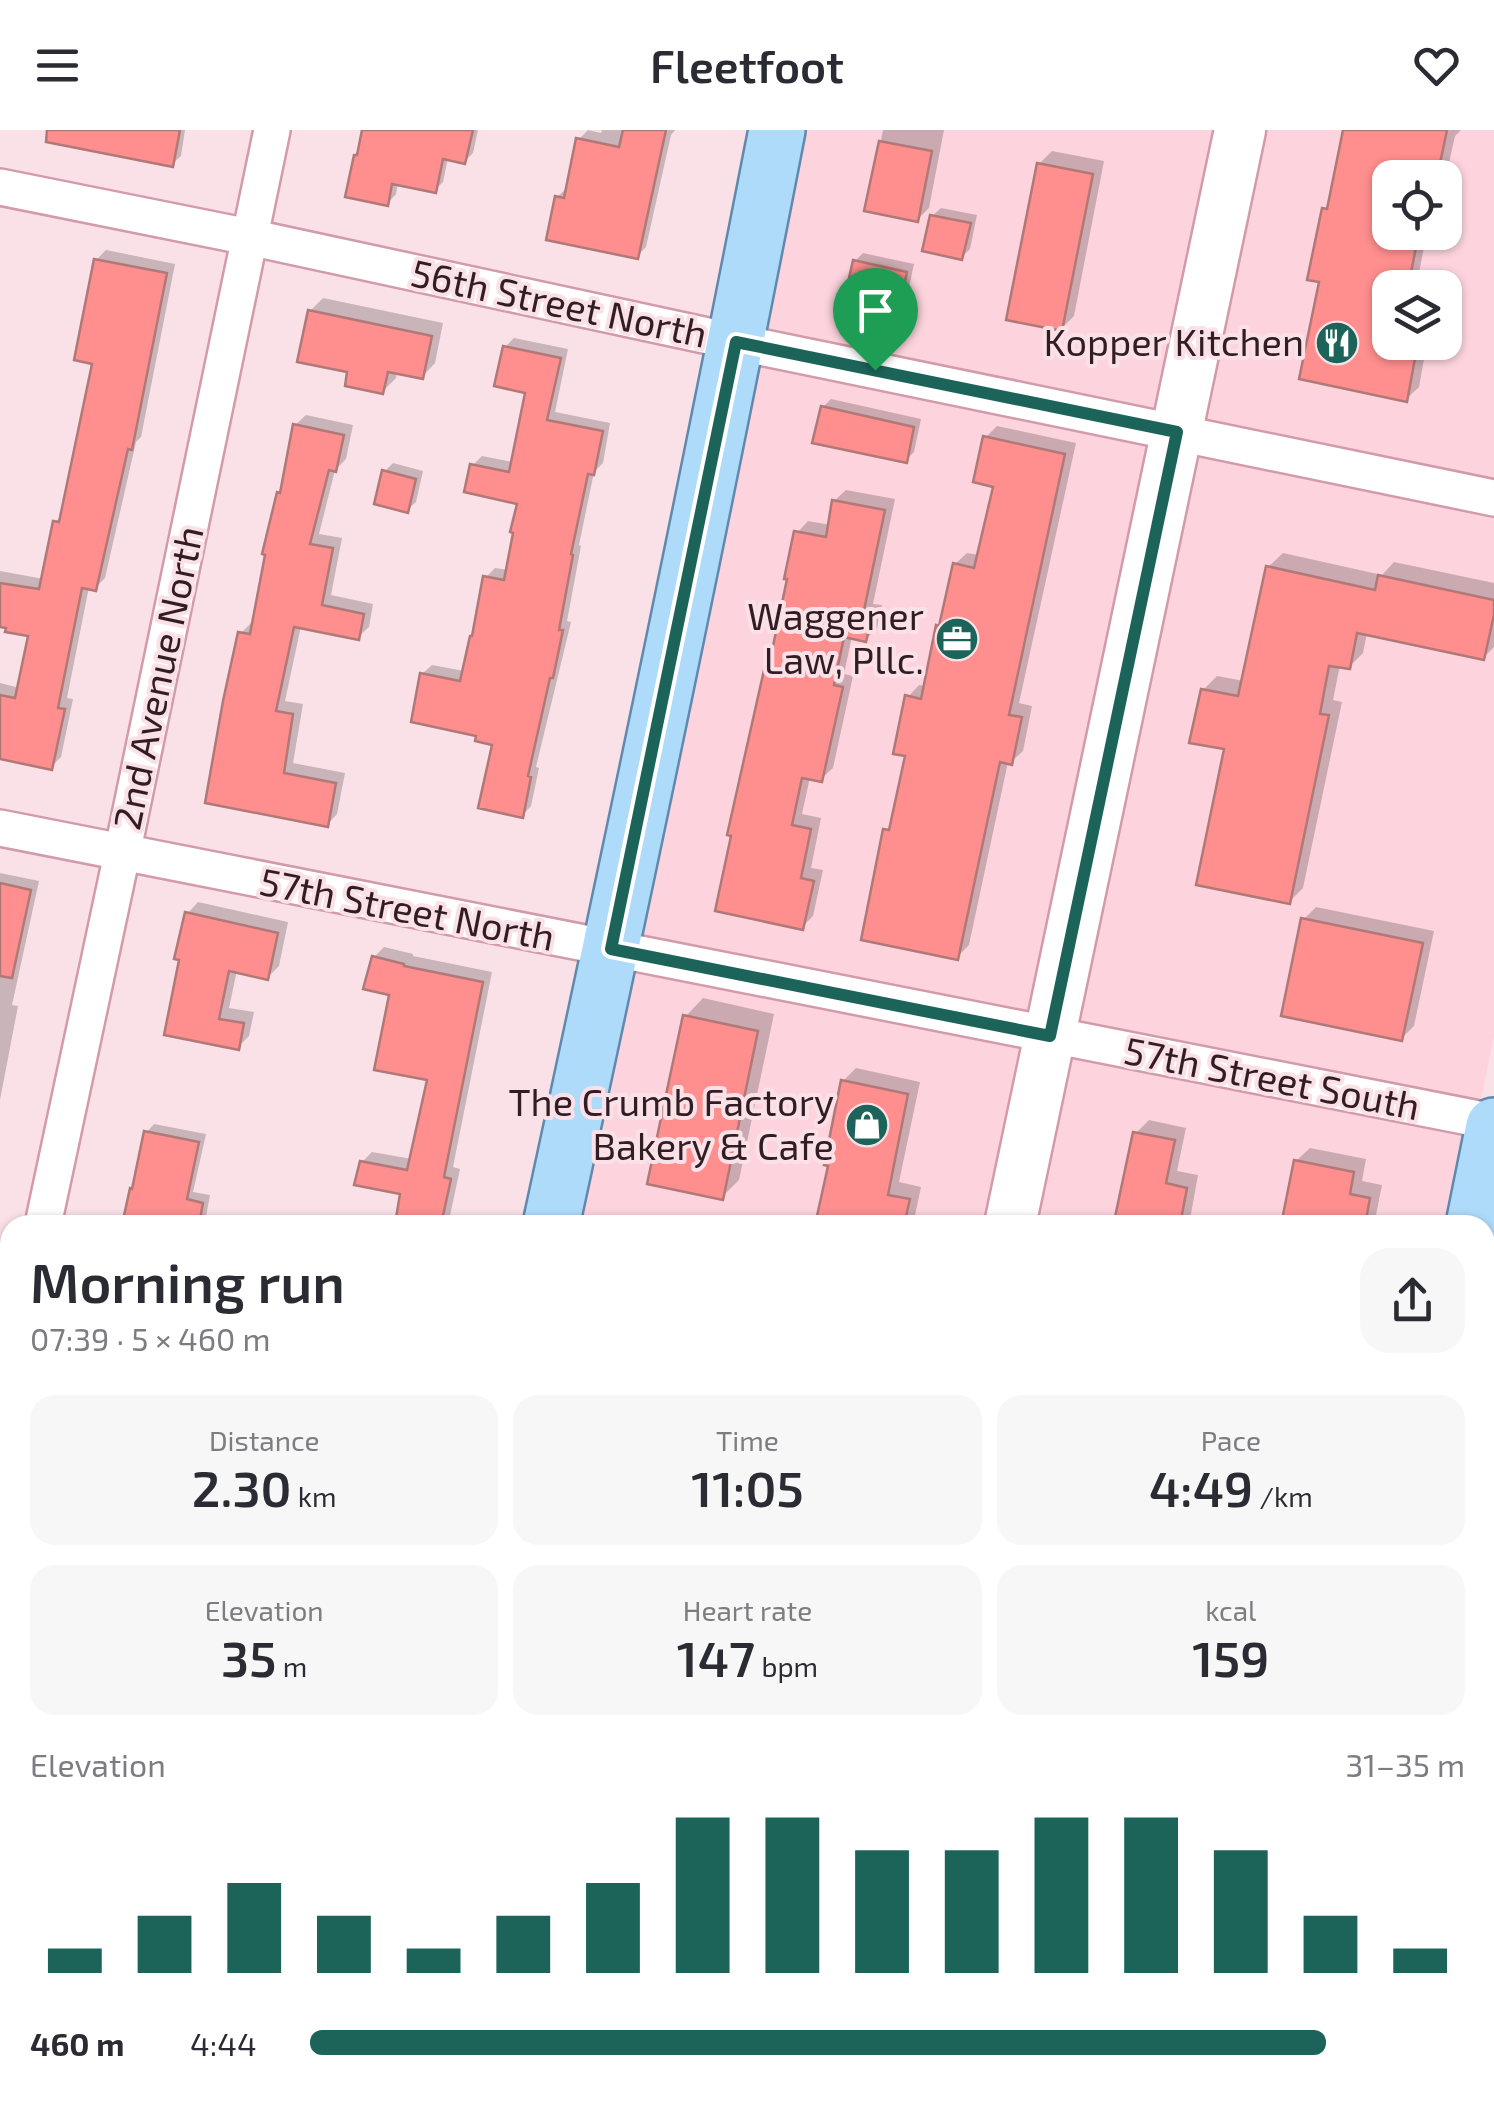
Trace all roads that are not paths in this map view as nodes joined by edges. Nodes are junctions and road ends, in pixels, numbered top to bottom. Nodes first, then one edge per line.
1 (272, 130) edge
2 (777, 130) edge
3 (1240, 130) edge
4 (0, 187) edge
5 (250, 237) junction
6 (736, 342) junction
7 (1177, 432) junction
8 (1494, 498) edge
9 (0, 828) edge
10 (122, 854) junction
11 (611, 949) junction
12 (1050, 1036) junction
13 (1494, 1124) edge
14 (45, 1215) edge
15 (553, 1215) edge
16 (1012, 1215) edge
17 (1476, 1215) edge

1 - 5 street, 2nd Avenue North
2 - 6 main road
3 - 7 main road
4 - 5 street, 56th Street North
5 - 6 street, 56th Street North
5 - 10 street, 2nd Avenue North
6 - 7 street, 56th Street North
6 - 11 main road
7 - 8 street, 56th Street North
7 - 12 main road
9 - 10 street, 57th Street North
10 - 11 street, 57th Street North
10 - 14 street, 2nd Avenue North
11 - 12 street, 57th Street North
11 - 15 main road
12 - 13 street, 57th Street South
12 - 16 main road
13 - 17 main road

